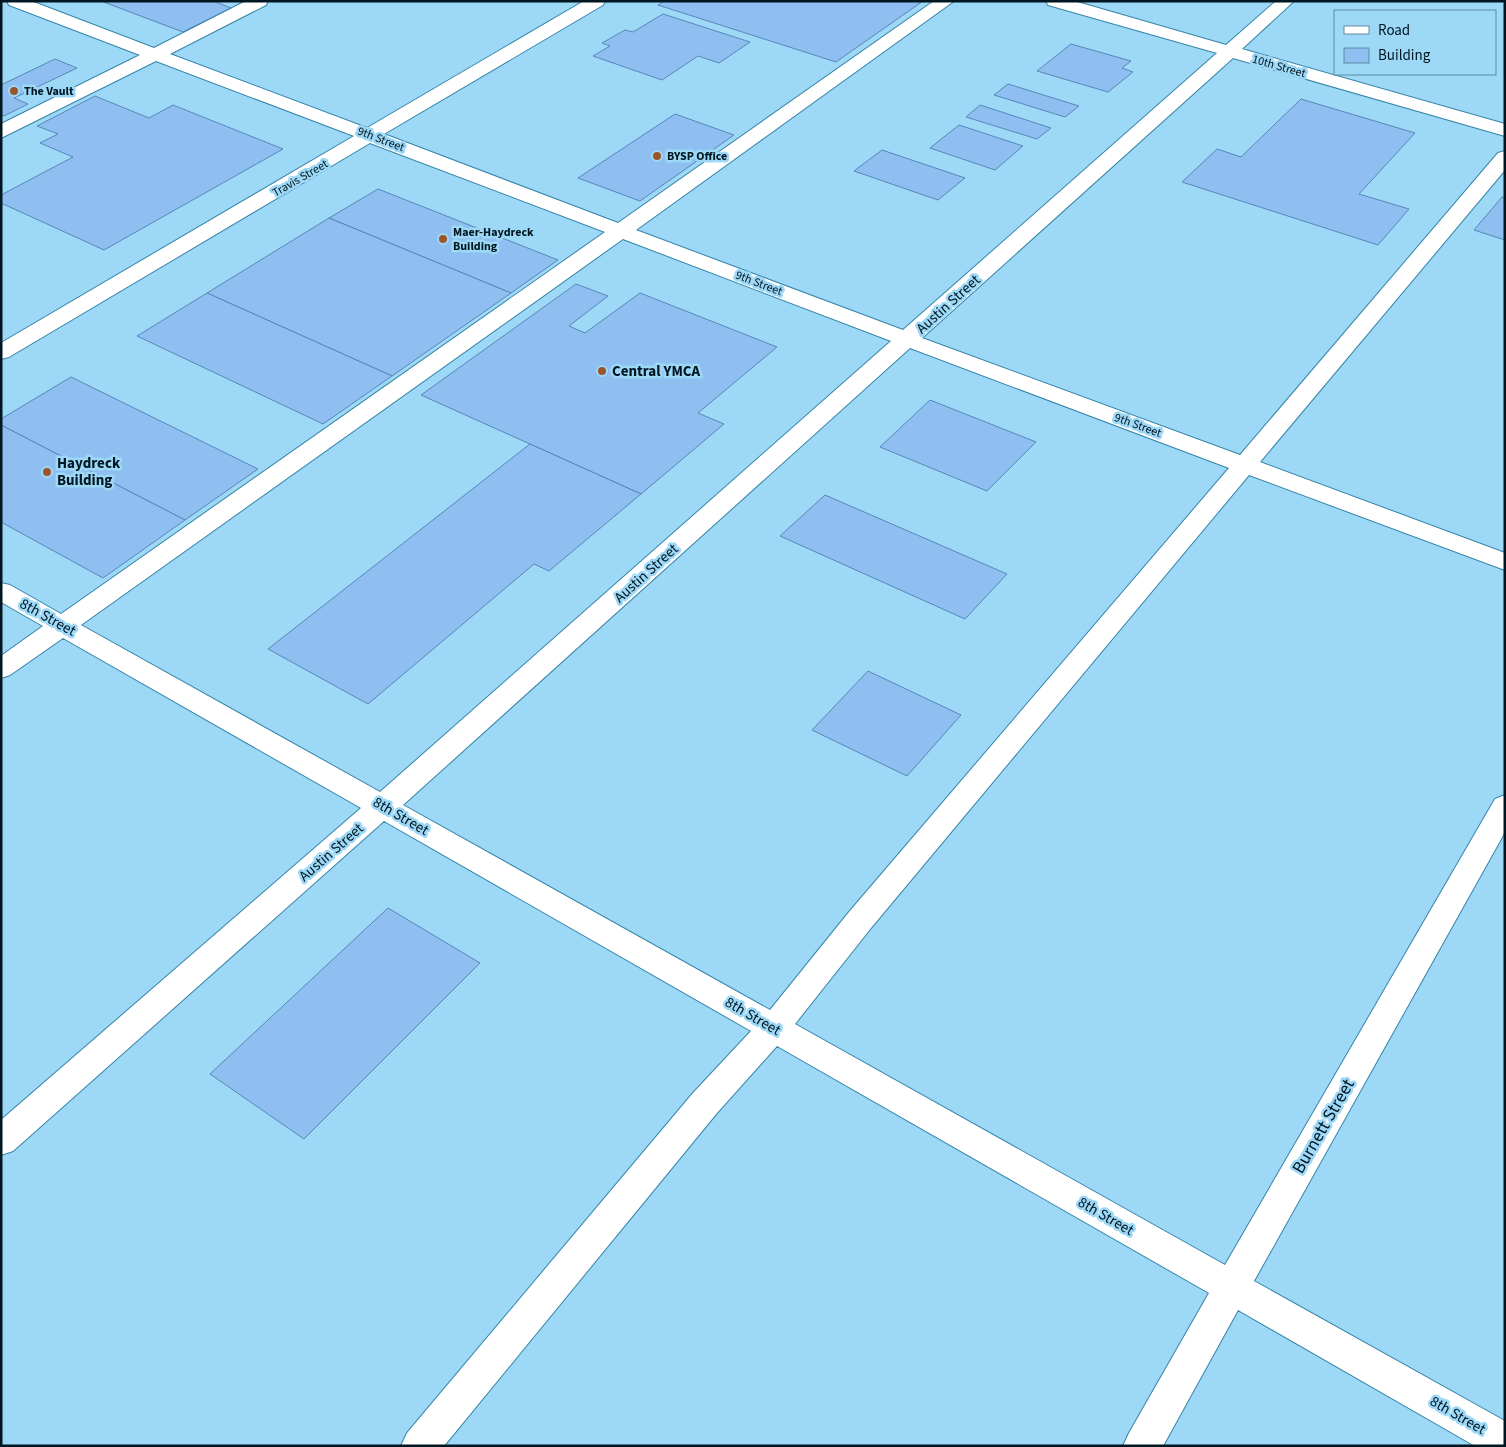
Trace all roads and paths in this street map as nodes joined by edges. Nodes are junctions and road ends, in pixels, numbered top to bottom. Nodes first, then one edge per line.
1 (15, 1) edge
2 (260, 1) edge
3 (597, 1) edge
4 (946, 1) edge
5 (1054, 1) edge
6 (1286, 1) edge
7 (1229, 52) junction
8 (155, 54) junction
9 (1505, 130) edge
10 (1, 132) edge
11 (372, 136) junction
12 (1505, 157) edge
13 (621, 231) junction
14 (908, 340) junction
15 (1, 352) edge
16 (1246, 465) junction
17 (1505, 562) edge
18 (1, 591) edge
19 (63, 625) junction
20 (1, 669) edge
21 (383, 806) junction
22 (1505, 806) edge
23 (774, 1028) junction
24 (1, 1141) edge
25 (1232, 1287) junction
26 (1505, 1442) edge
27 (420, 1446) edge
28 (1142, 1446) edge

1 - 8 street, 9th Street
2 - 8 street
3 - 11 street, Travis Street
4 - 13 street
5 - 7 street, 10th Street
6 - 7 street, Austin Street
7 - 9 street, 10th Street
7 - 14 street, Austin Street
8 - 10 street
8 - 11 street, 9th Street
11 - 13 street, 9th Street
11 - 15 street, Travis Street
12 - 16 street
13 - 14 street, 9th Street
13 - 19 street
14 - 16 street, 9th Street
14 - 21 street, Austin Street
16 - 17 street, 9th Street
16 - 23 street
18 - 19 street, 8th Street
19 - 20 street
19 - 21 street, 8th Street
21 - 23 street, 8th Street
21 - 24 street, Austin Street
22 - 25 street, Burnett Street
23 - 25 street, 8th Street
23 - 27 street
25 - 26 street, 8th Street
25 - 28 street, Burnett Street

